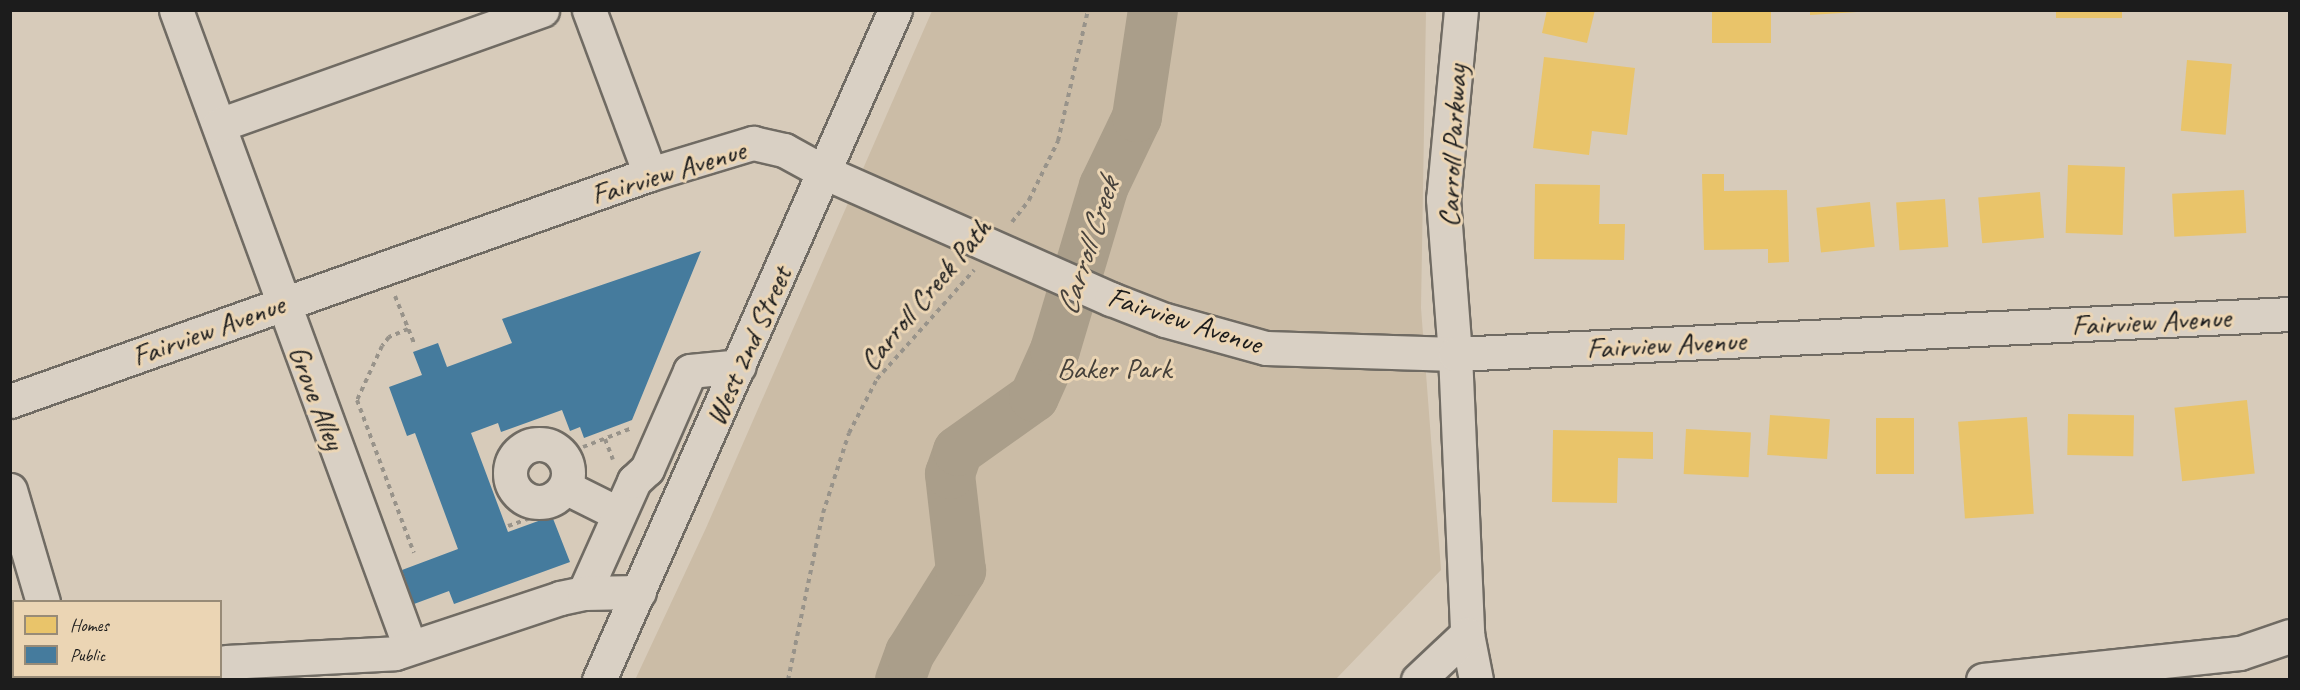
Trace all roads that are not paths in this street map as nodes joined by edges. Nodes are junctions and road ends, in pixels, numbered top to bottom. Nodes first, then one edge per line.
1 (176, 10) edge
2 (542, 10) edge
3 (589, 10) edge
4 (895, 10) edge
5 (1461, 10) edge
6 (219, 125) junction
7 (824, 172) junction
8 (650, 174) junction
9 (282, 303) junction
10 (2289, 314) edge
11 (1455, 354) junction
12 (739, 366) junction
13 (10, 401) edge
14 (10, 490) edge
15 (560, 498) road end
16 (619, 514) junction
17 (639, 592) junction
18 (584, 593) junction
19 (42, 600) edge
20 (1467, 634) junction
21 (2289, 636) edge
22 (403, 650) junction
23 (226, 662) dead end
24 (599, 680) edge
25 (1419, 680) edge
26 (1476, 680) edge
27 (1983, 680) edge

1 - 6 street, Grove Alley
2 - 6 street
3 - 8 street
4 - 7 street, West 2nd Street
5 - 11 street, Carroll Parkway
6 - 9 street, Grove Alley
7 - 8 street, Fairview Avenue
7 - 11 street, Fairview Avenue
7 - 12 street, West 2nd Street
8 - 9 street, Fairview Avenue
9 - 13 street, Fairview Avenue
9 - 22 street, Grove Alley
10 - 11 street, Fairview Avenue
11 - 20 street, Carroll Parkway
12 - 16 street
12 - 17 street, West 2nd Street
14 - 19 street
15 - 16 street
16 - 18 street
17 - 18 street
17 - 24 street, West 2nd Street
18 - 22 street
20 - 25 street
20 - 26 street, Carroll Parkway
21 - 27 street
22 - 23 street

